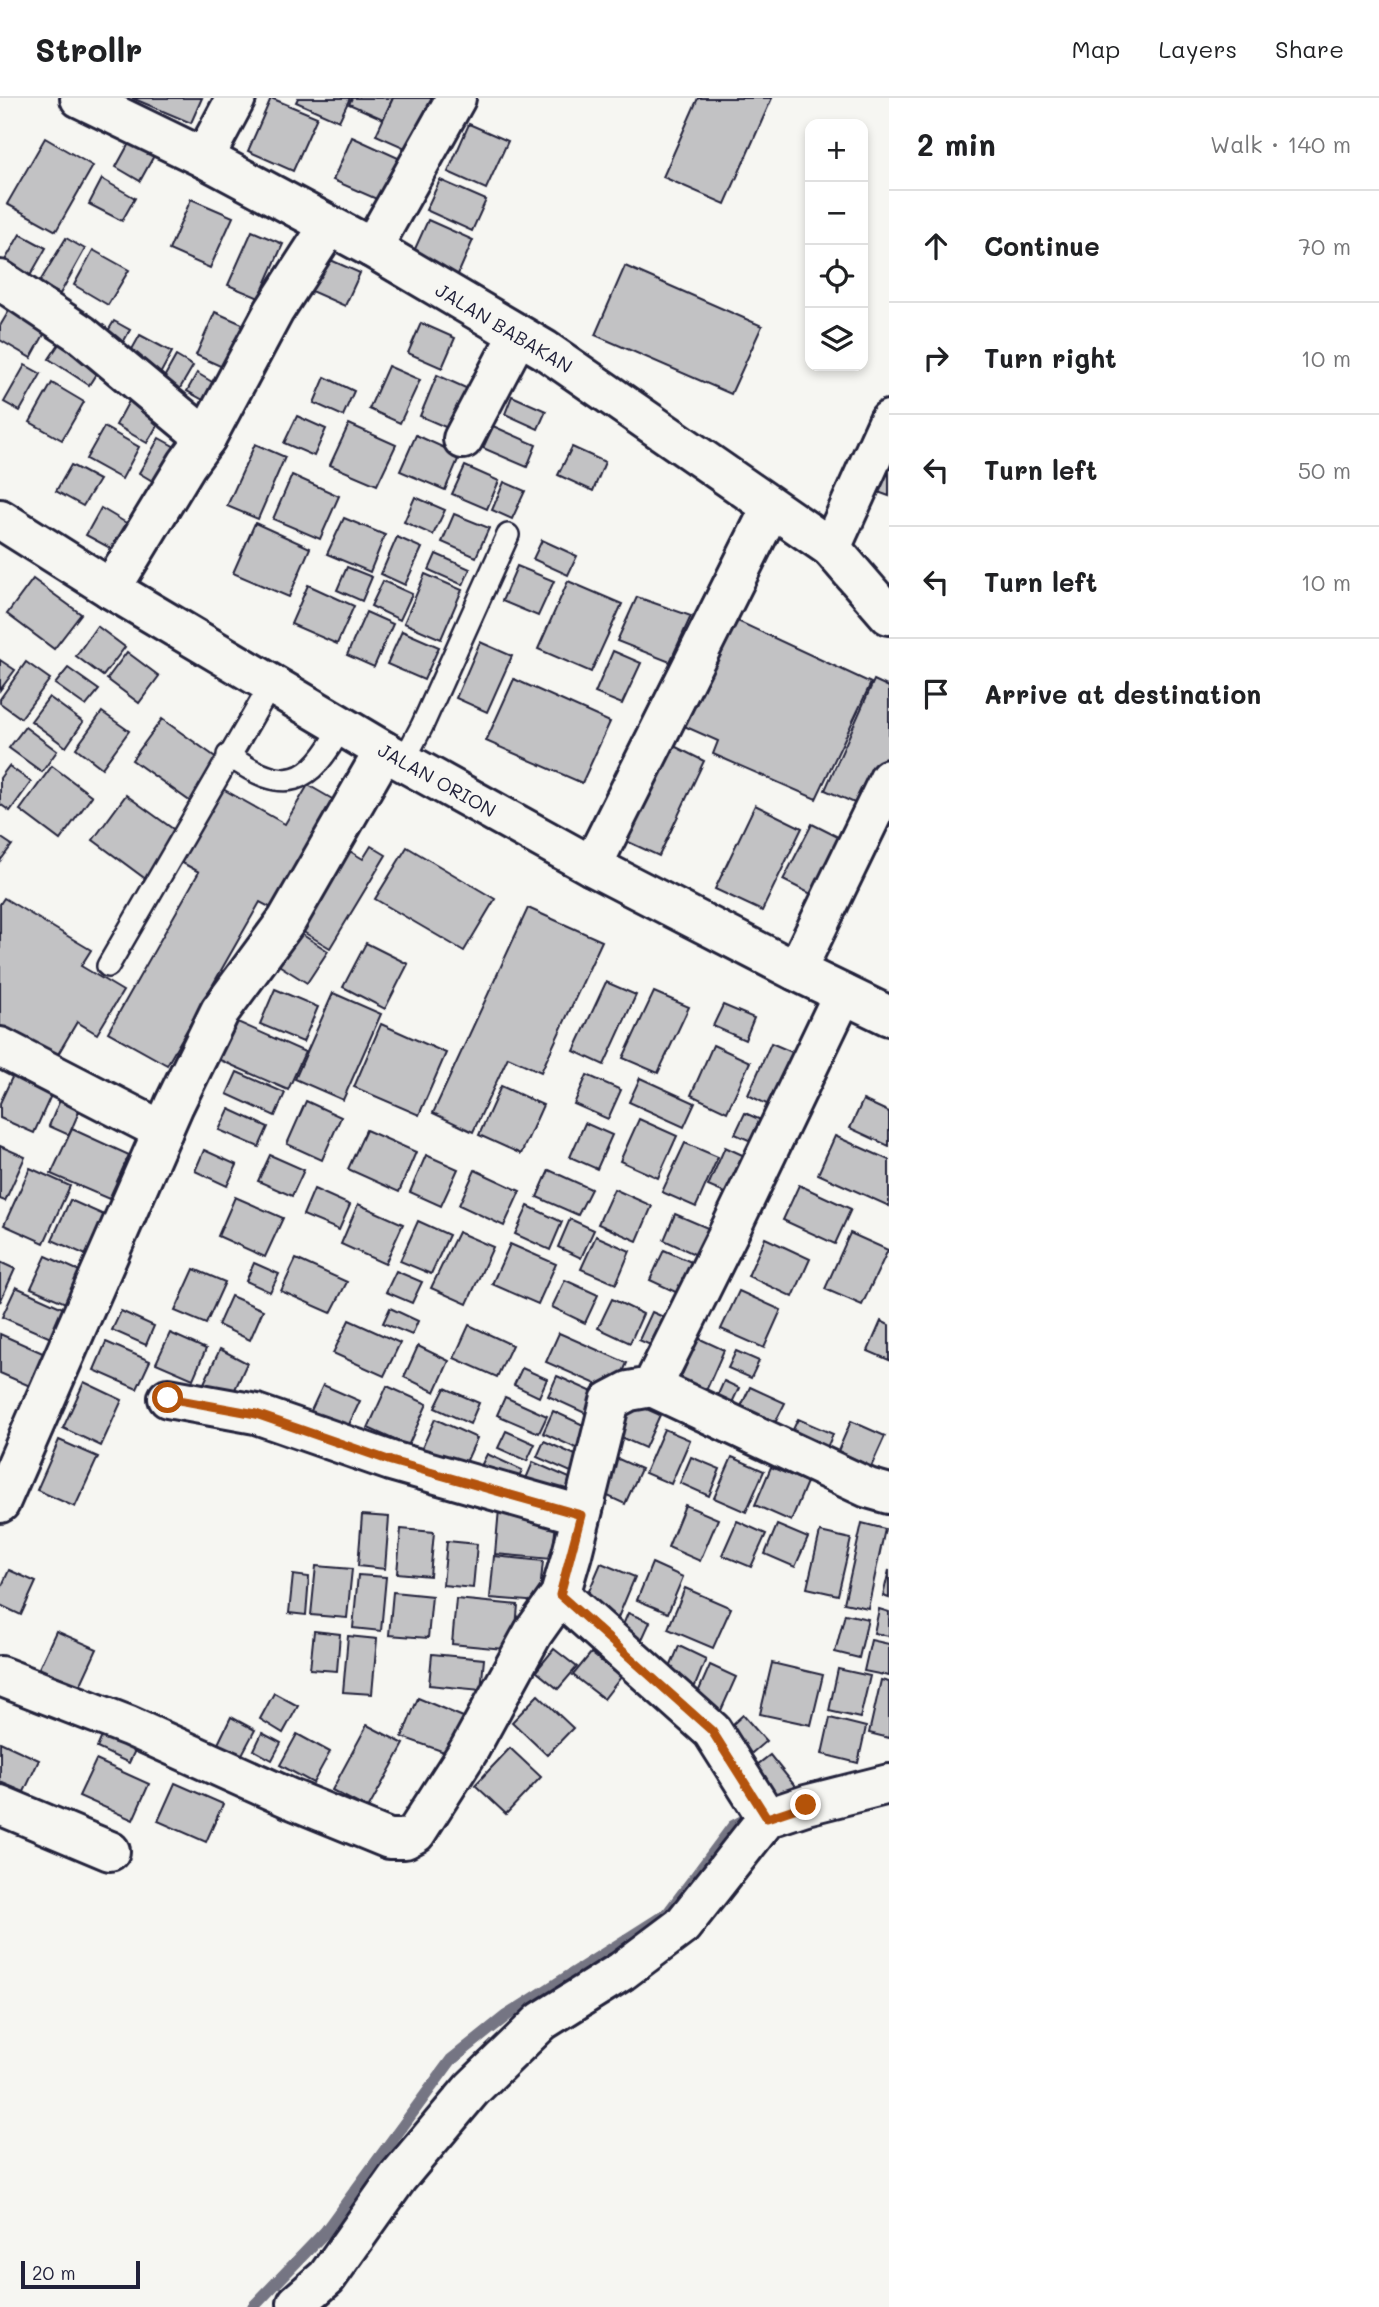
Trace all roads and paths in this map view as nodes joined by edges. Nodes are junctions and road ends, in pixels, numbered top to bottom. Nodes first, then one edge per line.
1 (80, 98) edge
2 (236, 98) edge
3 (456, 98) edge
4 (204, 158) junction
5 (321, 238) junction
6 (372, 248) junction
7 (0, 280) edge
8 (513, 343) junction
9 (886, 431) edge
10 (206, 438) junction
11 (463, 439) dead end
12 (766, 518) junction
13 (0, 519) edge
14 (508, 535) dead end
15 (831, 548) junction
16 (111, 589) junction
17 (889, 615) edge
18 (272, 683) junction
19 (342, 726) junction
20 (228, 755) junction
21 (393, 757) junction
22 (889, 779) edge
23 (592, 866) junction
24 (108, 967) dead end
25 (796, 971) junction
26 (843, 994) junction
27 (889, 1016) edge
28 (0, 1047) edge
29 (163, 1131) junction
30 (652, 1387) junction
31 (168, 1398) dead end
32 (889, 1494) edge
33 (0, 1503) edge
34 (581, 1515) junction
35 (560, 1595) junction
36 (0, 1676) edge
37 (889, 1784) edge
38 (0, 1805) edge
39 (762, 1811) junction
40 (110, 1851) dead end
41 (297, 2303) dead end

1 - 4 main road, JALAN BABAKAN
2 - 4 main road
3 - 6 main road
4 - 5 main road, JALAN BABAKAN
5 - 6 main road, JALAN BABAKAN
5 - 10 main road
6 - 8 main road, JALAN BABAKAN
7 - 10 main road
8 - 11 main road
8 - 12 main road, JALAN BABAKAN
9 - 15 main road
10 - 16 main road
12 - 15 main road, JALAN BABAKAN
12 - 23 main road
13 - 16 main road, JALAN ORION
14 - 21 lane
15 - 17 main road, JALAN BABAKAN
16 - 18 main road, JALAN ORION
18 - 19 main road, JALAN ORION
18 - 20 lane
19 - 20 lane
19 - 21 main road, JALAN ORION
20 - 24 lane
21 - 23 main road, JALAN ORION
21 - 29 main road
22 - 25 main road
23 - 25 main road, JALAN ORION
25 - 26 main road, JALAN ORION
26 - 27 main road, JALAN ORION
26 - 30 main road
28 - 29 main road
29 - 33 main road
30 - 32 main road
30 - 34 main road
31 - 34 main road
34 - 35 main road
35 - 36 main road
35 - 39 main road
37 - 39 main road
38 - 40 main road
39 - 41 main road

